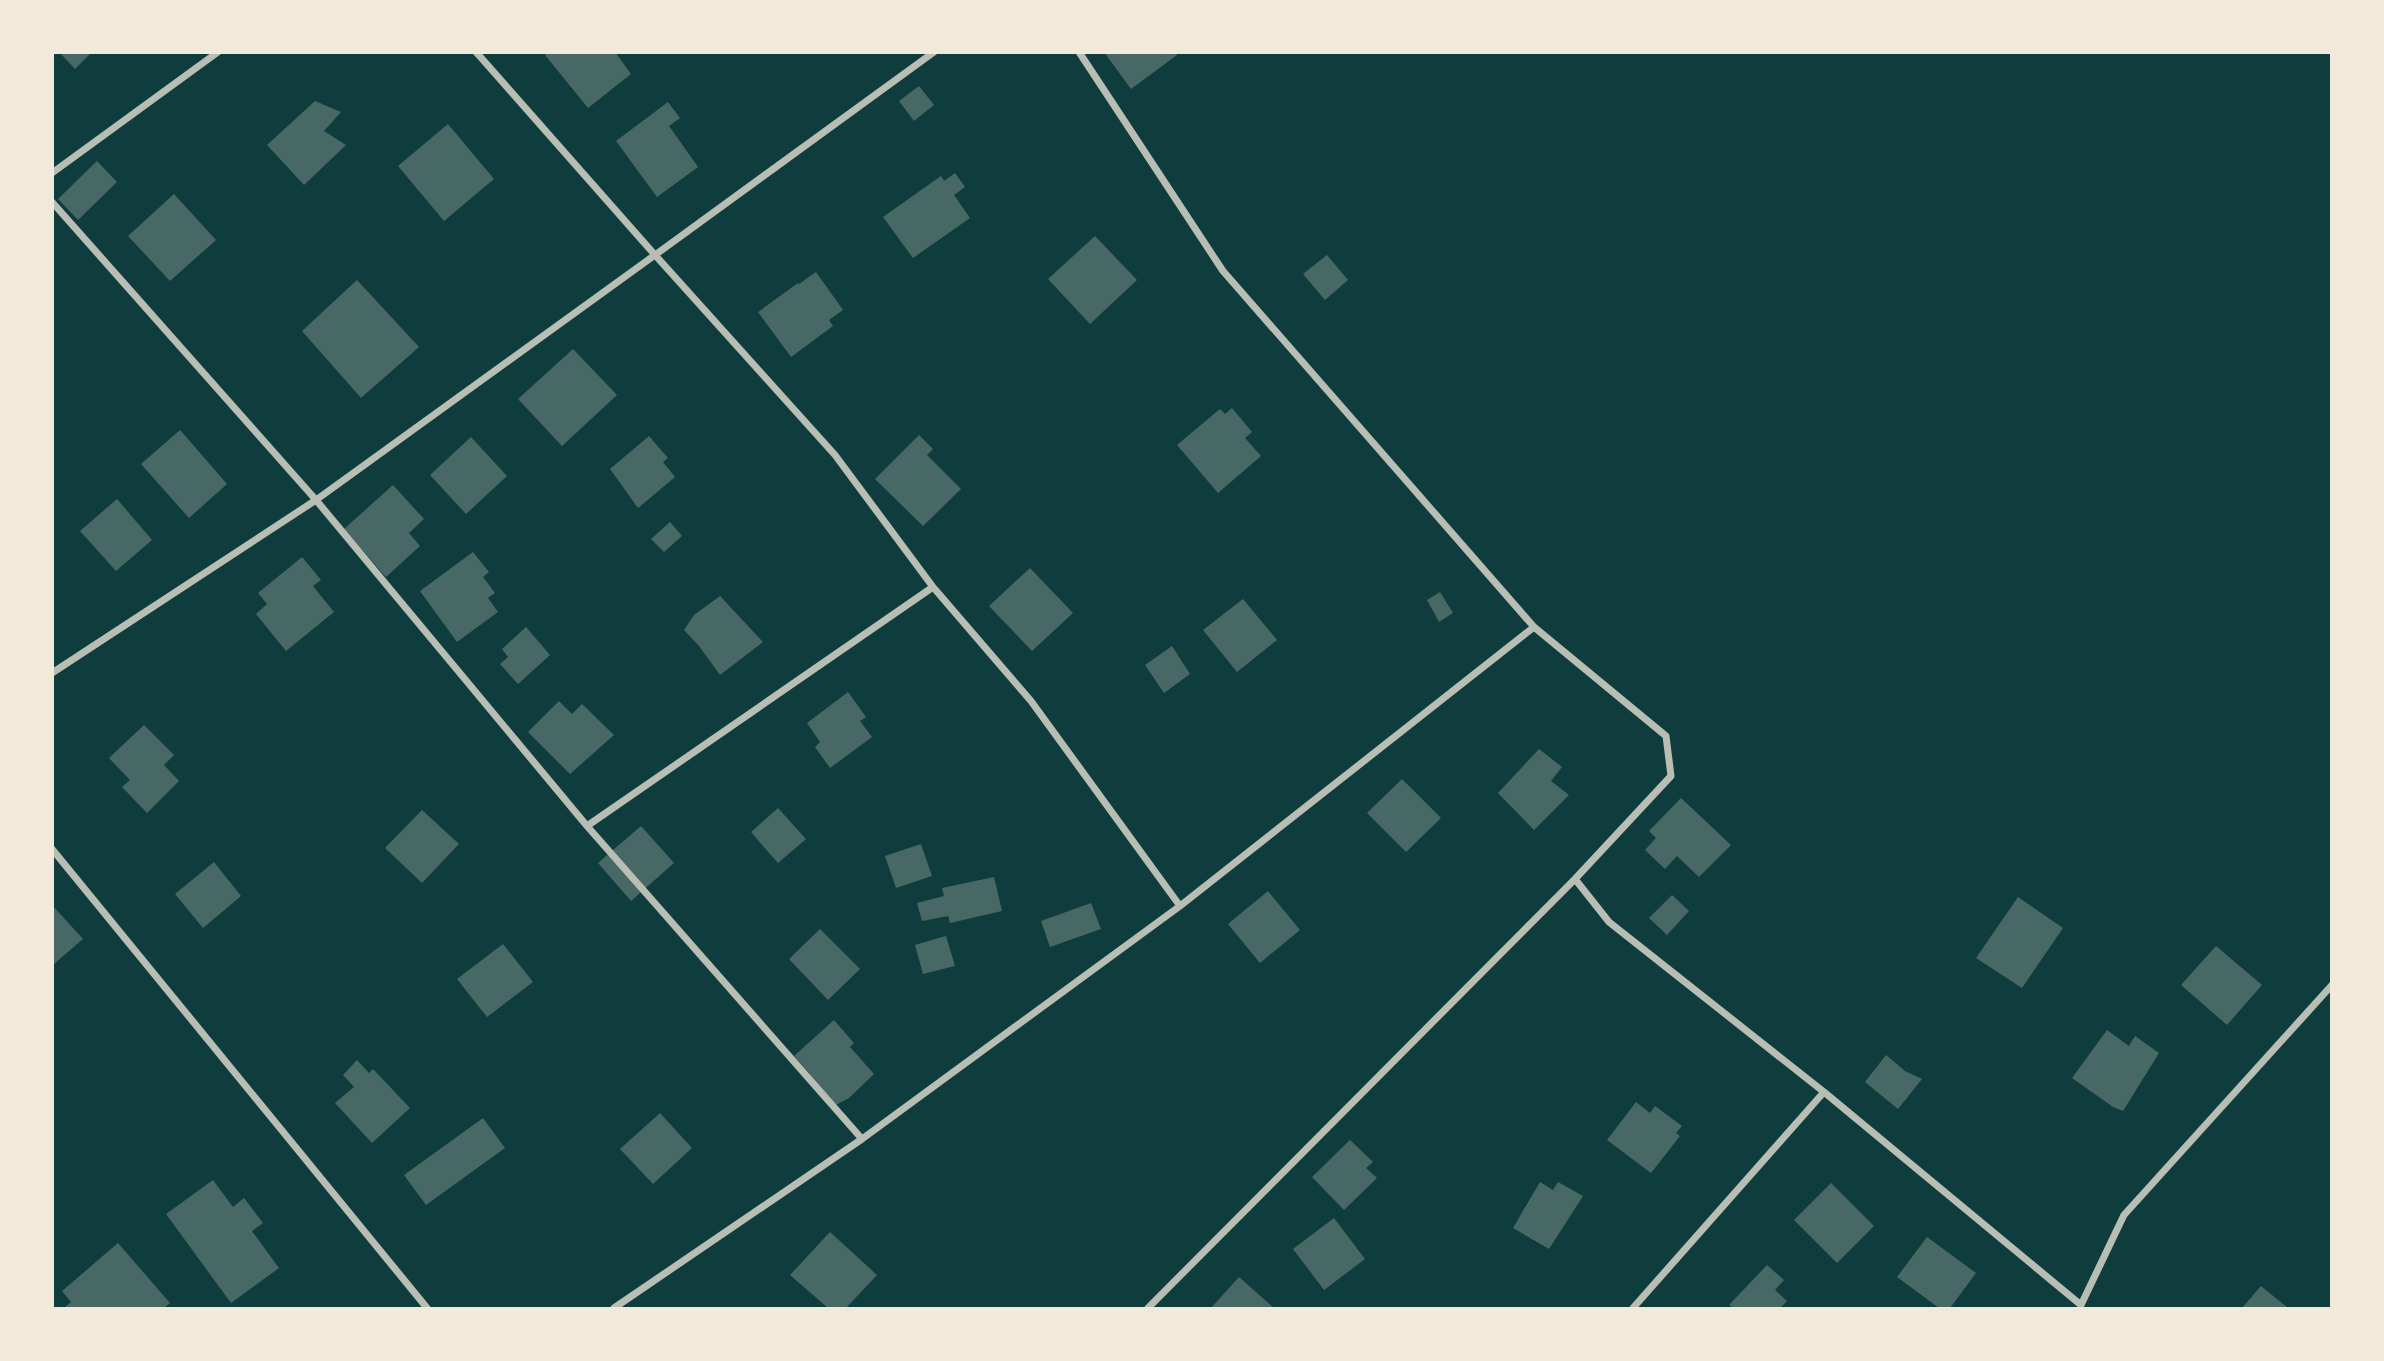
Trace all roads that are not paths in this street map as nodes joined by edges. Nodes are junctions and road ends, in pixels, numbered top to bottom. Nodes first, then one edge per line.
1 (218, 52) edge
2 (476, 52) edge
3 (934, 52) edge
4 (1079, 52) edge
5 (52, 173) edge
6 (52, 202) edge
7 (655, 255) junction
8 (316, 500) junction
9 (933, 587) junction
10 (1534, 627) junction
11 (52, 673) edge
12 (587, 826) junction
13 (52, 849) edge
14 (1575, 879) junction
15 (1181, 906) junction
16 (2332, 985) edge
17 (1824, 1092) junction
18 (862, 1139) junction
19 (2082, 1307) edge
20 (427, 1308) edge
21 (614, 1308) edge
22 (1148, 1308) edge
23 (1633, 1308) edge

1 - 5 street
2 - 7 street
3 - 7 street
4 - 10 street
6 - 8 street
7 - 8 street
7 - 9 street
8 - 11 street
8 - 12 street
9 - 12 street
9 - 15 street
10 - 14 street
10 - 15 street
12 - 18 street
13 - 20 street
14 - 17 street
14 - 22 street
15 - 18 street
16 - 19 street
17 - 19 street
17 - 23 street
18 - 21 street

